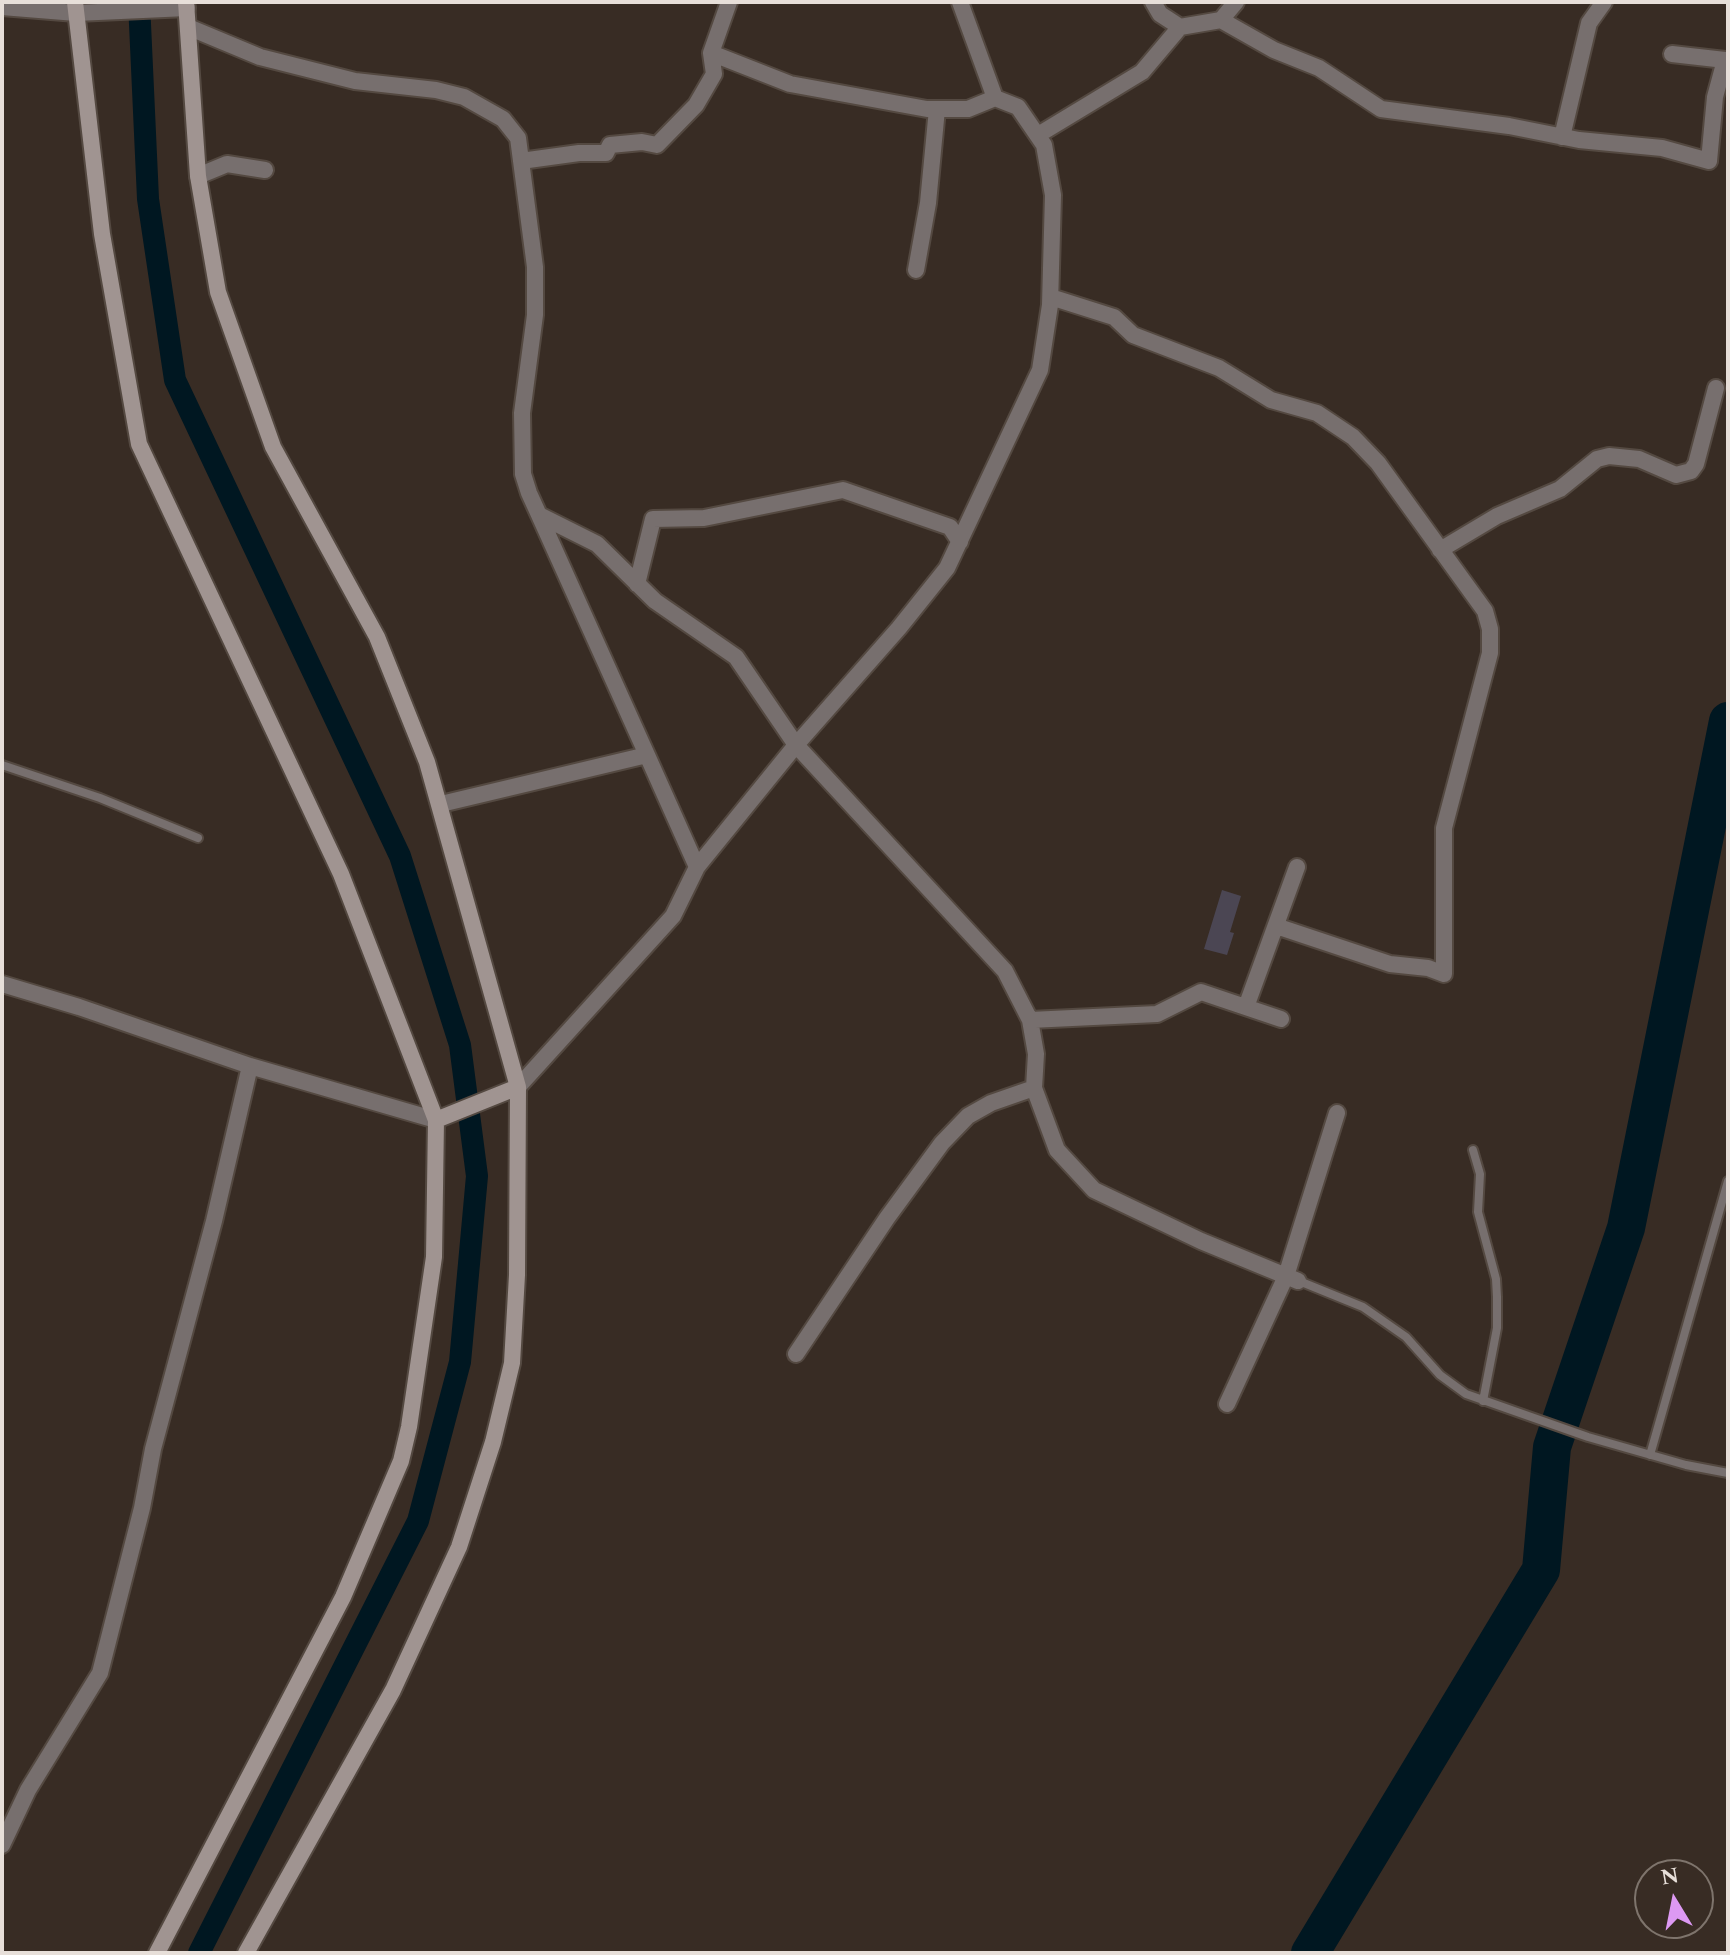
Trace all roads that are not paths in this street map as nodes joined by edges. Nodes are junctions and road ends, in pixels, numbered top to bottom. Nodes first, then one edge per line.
1 (729, 2) edge
2 (960, 2) edge
3 (1153, 2) edge
4 (1236, 2) edge
5 (1604, 2) edge
6 (186, 5) edge
7 (2, 7) edge
8 (76, 8) edge
9 (1221, 20) junction
10 (188, 27) junction
11 (1180, 27) junction
12 (711, 53) junction
13 (1672, 54) dead end
14 (995, 98) junction
15 (937, 109) junction
16 (1038, 135) junction
17 (1562, 137) junction
18 (521, 161) junction
19 (265, 170) dead end
20 (198, 176) junction
21 (916, 270) dead end
22 (1051, 297) junction
23 (1716, 388) dead end
24 (539, 515) junction
25 (960, 542) junction
26 (1440, 550) junction
27 (637, 584) junction
28 (796, 745) junction
29 (647, 755) junction
30 (2, 765) edge
31 (441, 804) junction
32 (198, 838) dead end
33 (697, 867) junction
34 (1297, 867) dead end
35 (1276, 926) junction
36 (2, 984) edge
37 (1246, 1007) junction
38 (1281, 1019) dead end
39 (1030, 1020) junction
40 (250, 1066) junction
41 (518, 1087) junction
42 (1034, 1088) junction
43 (1337, 1113) dead end
44 (436, 1120) junction
45 (1473, 1150) dead end
46 (1728, 1181) edge
47 (1292, 1278) junction
48 (796, 1354) dead end
49 (1483, 1401) junction
50 (1227, 1404) dead end
51 (1650, 1455) junction
52 (1728, 1473) edge
53 (2, 1845) edge
54 (157, 1953) edge
55 (246, 1953) edge

1 - 12 street
2 - 14 street
3 - 11 street
4 - 9 street
5 - 17 street
6 - 8 street
6 - 10 street
7 - 8 street
8 - 44 street
9 - 11 street
9 - 17 street
10 - 18 street
10 - 20 street
11 - 16 street
12 - 15 street
12 - 18 street
13 - 17 street
14 - 15 street
14 - 16 street
15 - 21 street
16 - 22 street
18 - 24 street
19 - 20 street
20 - 31 street
22 - 25 street
22 - 26 street
23 - 26 street
24 - 27 street
24 - 29 street
25 - 27 street
25 - 28 street
26 - 35 street
27 - 28 street
28 - 33 street
28 - 39 street
29 - 31 street
29 - 33 street
30 - 32 lane
31 - 41 street
33 - 41 street
34 - 35 street
35 - 37 street
36 - 40 street
37 - 38 street
37 - 39 street
39 - 42 street
40 - 44 street
40 - 53 street
41 - 44 street
41 - 55 street
42 - 47 street
42 - 48 street
43 - 47 street
44 - 54 street
45 - 49 lane
46 - 51 lane
47 - 49 lane
47 - 50 street
49 - 51 lane
51 - 52 lane

